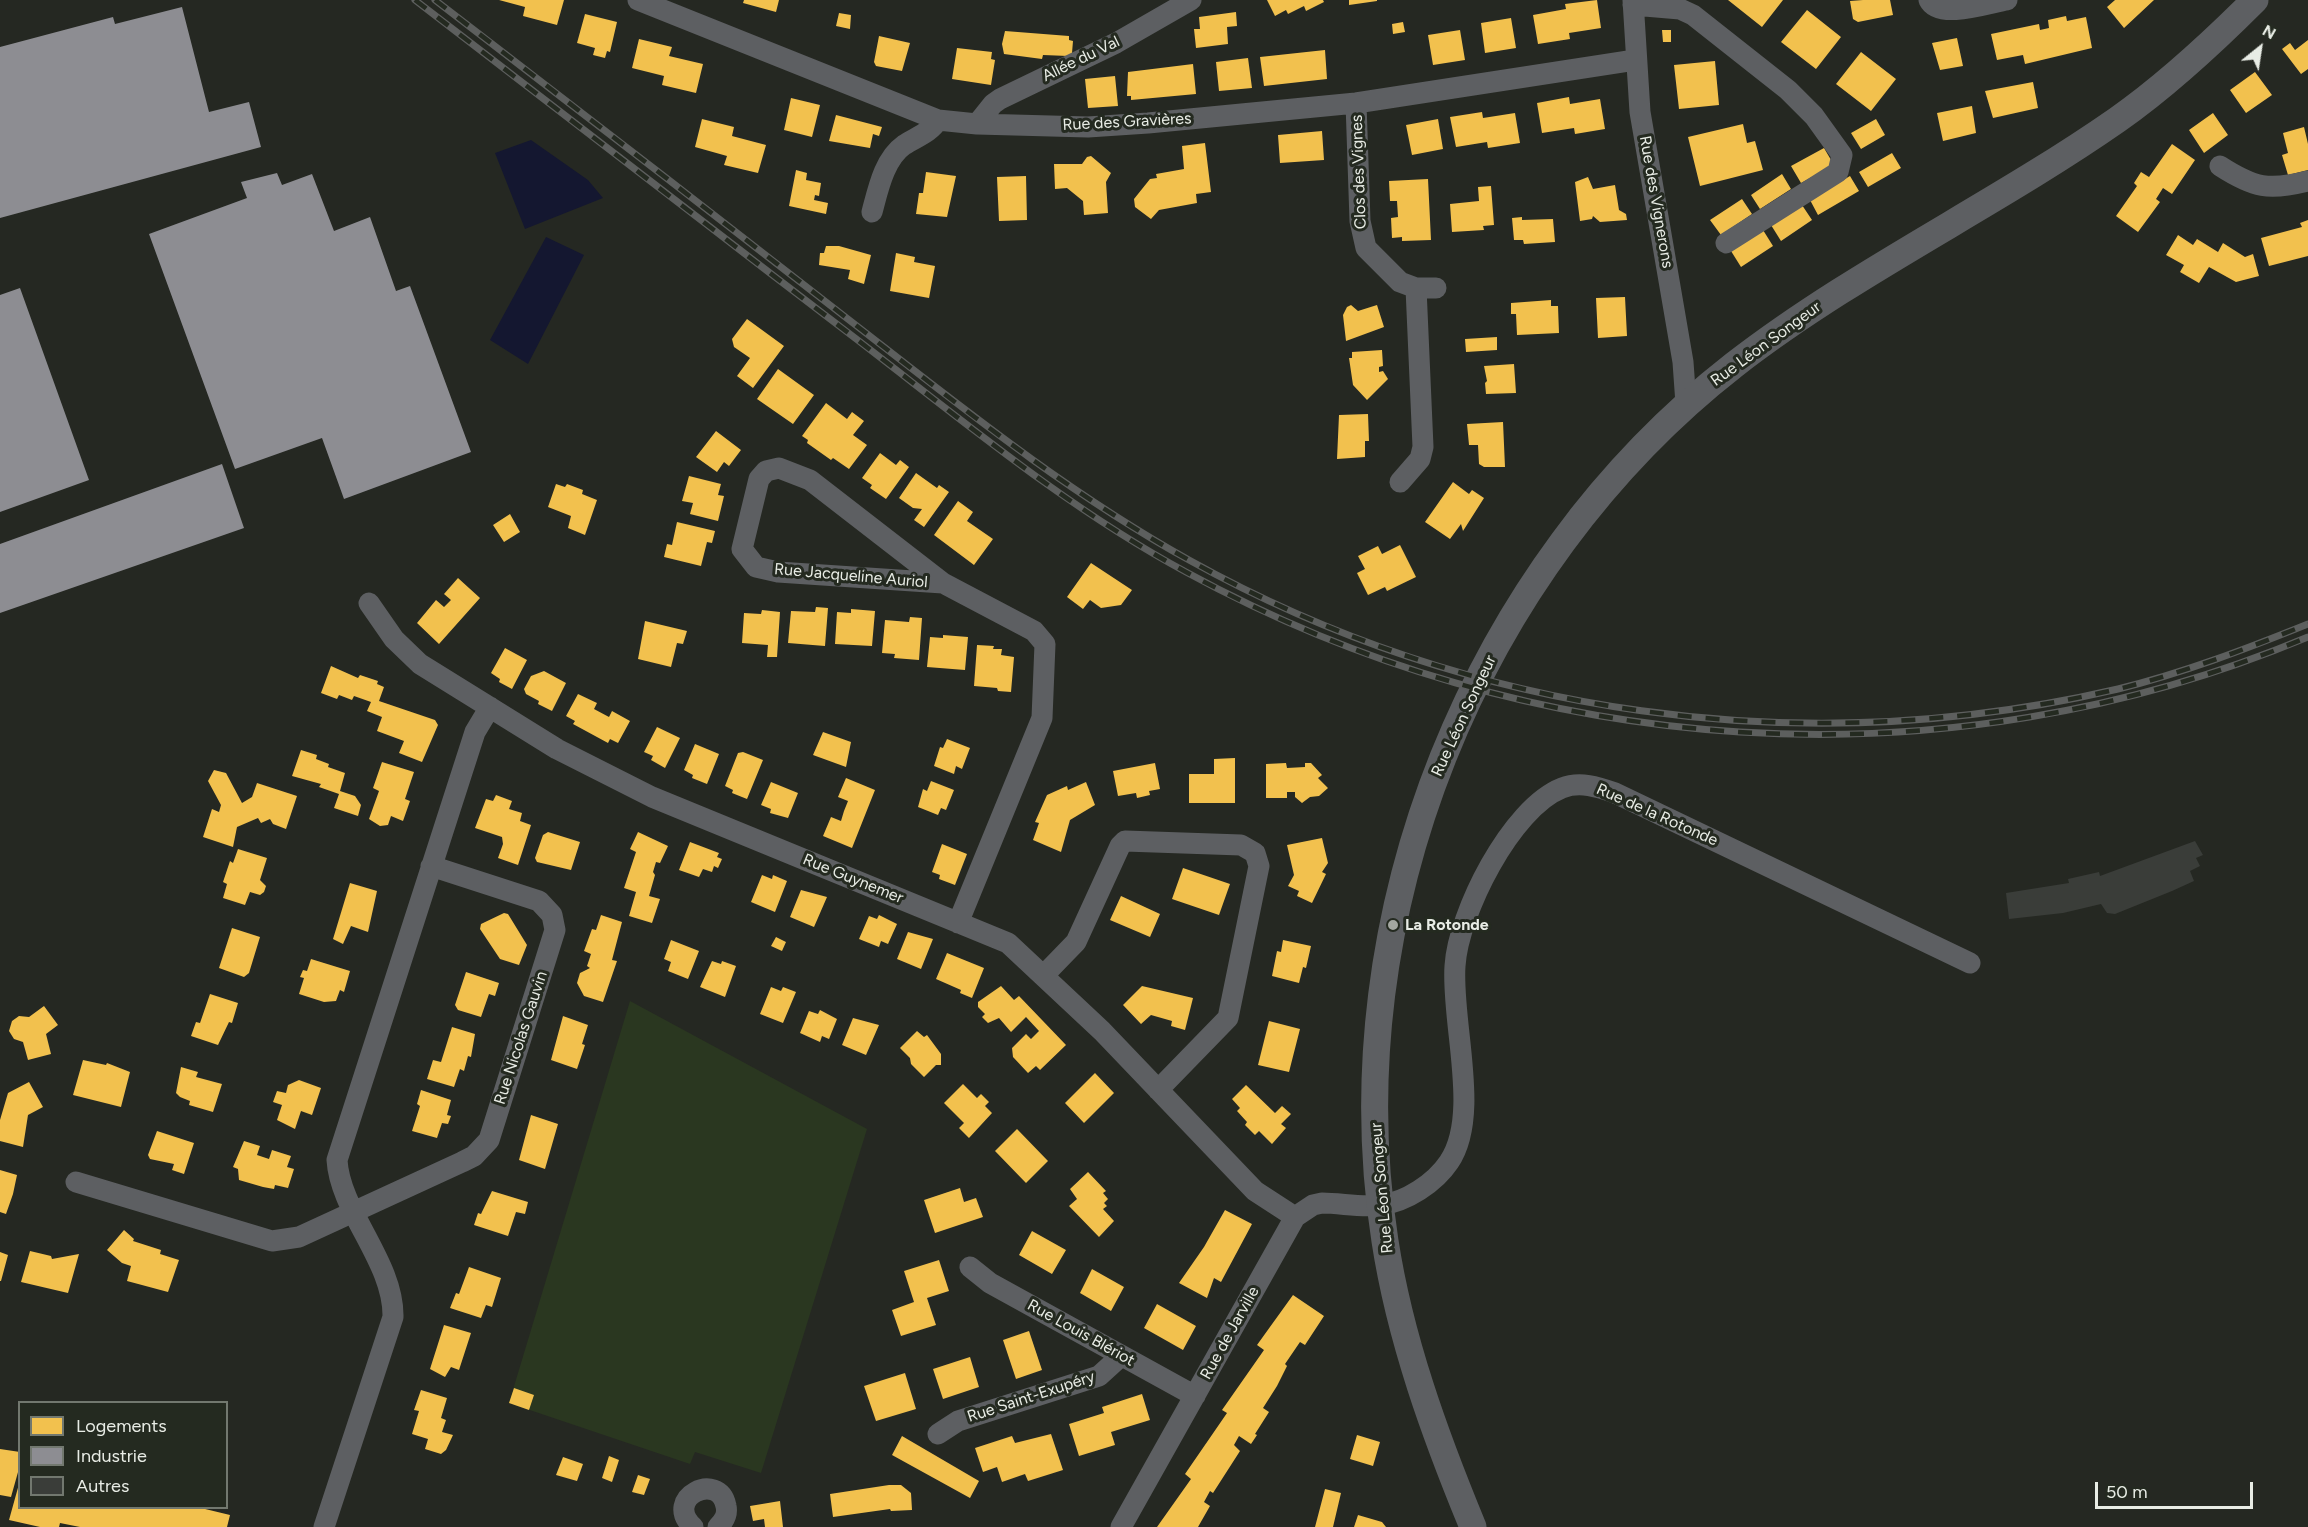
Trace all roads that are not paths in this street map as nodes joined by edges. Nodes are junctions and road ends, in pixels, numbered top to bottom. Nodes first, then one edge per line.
1 (639, 0) edge
2 (1191, 0) edge
3 (1929, 0) edge
4 (2007, 0) edge
5 (2256, 0) edge
6 (1633, 3) edge
7 (1635, 60) junction
8 (1356, 103) junction
9 (938, 120) junction
10 (978, 124) junction
11 (2220, 166) dead end
12 (2308, 181) edge
13 (872, 213) dead end
14 (1726, 243) dead end
15 (1686, 404) junction
16 (1400, 482) dead end
17 (943, 583) junction
18 (369, 603) dead end
19 (490, 707) junction
20 (431, 866) junction
21 (958, 923) junction
22 (1970, 963) dead end
23 (1044, 975) junction
24 (1158, 1090) junction
25 (76, 1182) dead end
26 (1381, 1205) junction
27 (354, 1211) junction
28 (1295, 1216) junction
29 (970, 1267) dead end
30 (1121, 1356) junction
31 (1195, 1396) junction
32 (938, 1434) dead end
33 (324, 1527) edge
34 (693, 1527) edge
35 (718, 1527) edge
36 (1121, 1527) edge
37 (1473, 1527) edge

1 - 9 street, Rue des Gravières
2 - 10 street, Allée du Val
3 - 4 street
5 - 15 street, Rue Léon Songeur
6 - 7 street, Rue des Vignerons
6 - 14 street
7 - 8 street, Rue des Gravières
7 - 15 street, Rue des Vignerons
8 - 10 street, Rue des Gravières
8 - 16 street, Clos des Vignes
9 - 10 street, Rue des Gravières
9 - 13 street
11 - 12 street
15 - 26 street, Rue Léon Songeur
17 - 17 street, Rue Jacqueline Auriol
17 - 21 street, Rue Jacqueline Auriol
18 - 19 street, Rue Guynemer
19 - 20 street
19 - 21 street, Rue Guynemer
20 - 27 street
20 - 27 street, Rue Nicolas Gauvin
21 - 23 street, Rue Guynemer
22 - 26 street, Rue de la Rotonde
23 - 24 street, Rue Guynemer
23 - 24 street
24 - 28 street, Rue Guynemer
25 - 27 street, Rue Nicolas Gauvin
26 - 28 street
26 - 37 street, Rue Léon Songeur
27 - 33 street
28 - 31 street, Rue de Jarville
29 - 30 street, Rue Louis Blériot
30 - 31 street, Rue Louis Blériot
30 - 32 street, Rue Saint-Exupéry
31 - 36 street, Rue de Jarville
34 - 35 street

